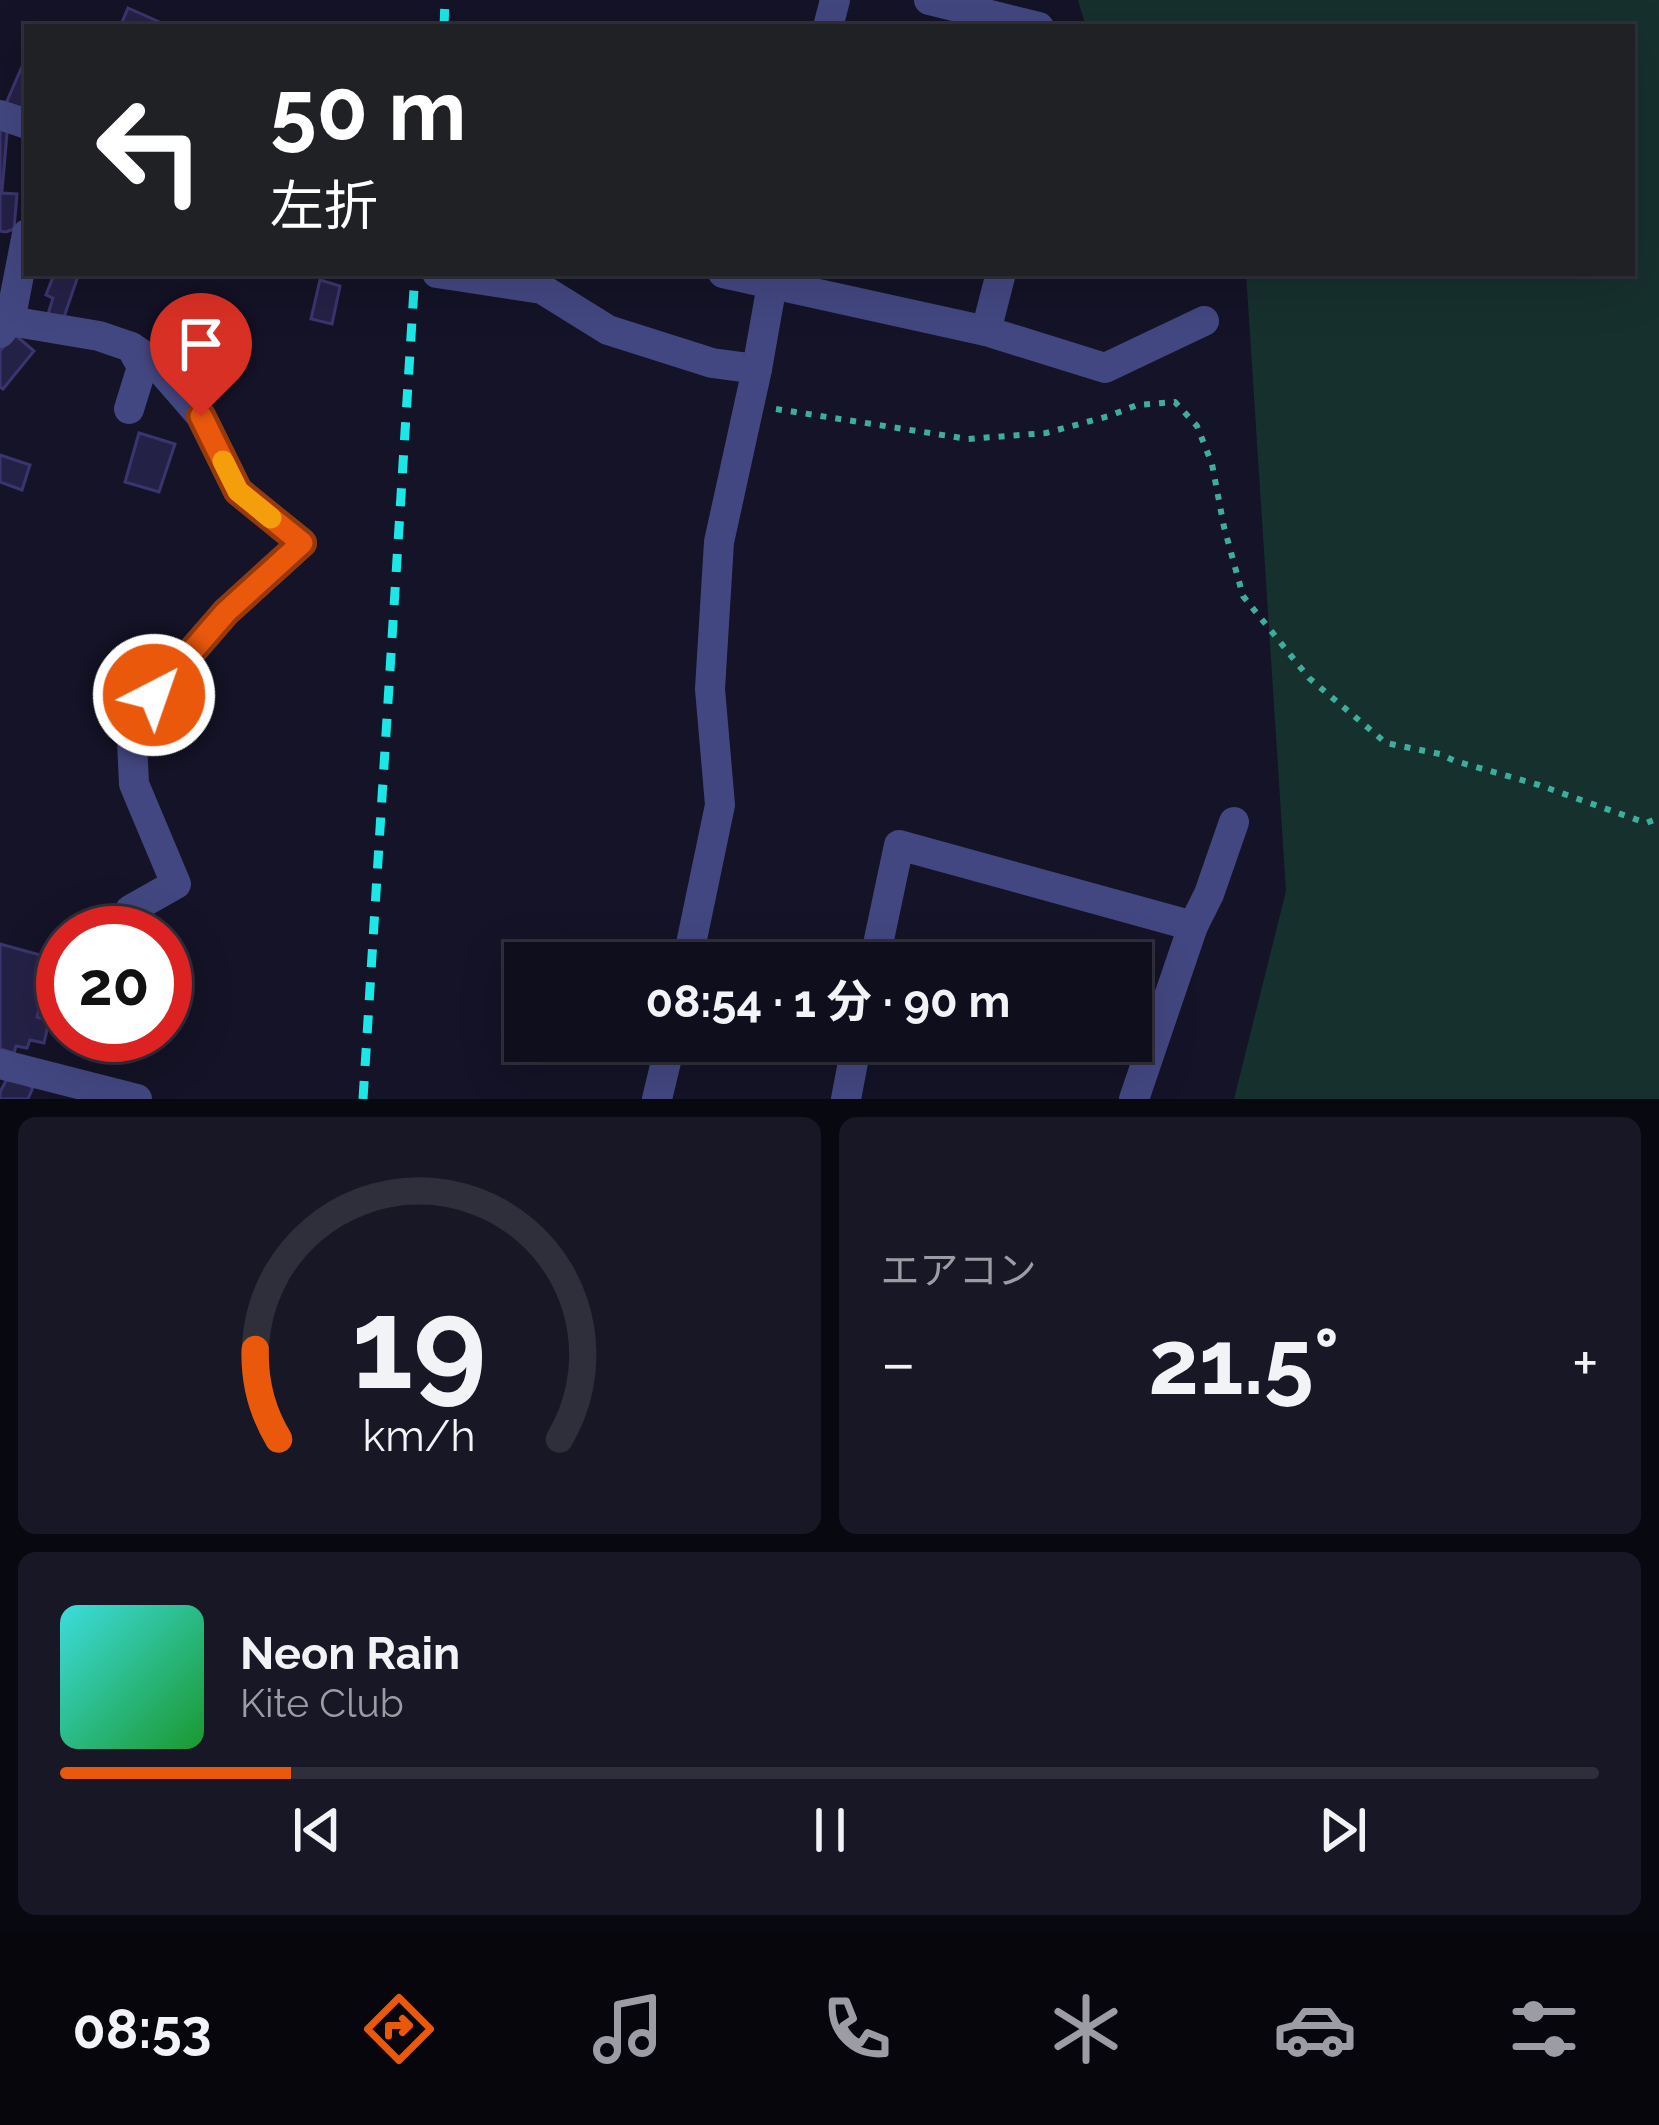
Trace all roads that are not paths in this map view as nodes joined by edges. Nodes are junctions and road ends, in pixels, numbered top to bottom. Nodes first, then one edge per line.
1 (929, 0) edge
2 (1027, 24) edge
3 (24, 247) edge
4 (457, 276) edge
5 (1000, 276) edge
6 (772, 279) edge
7 (1204, 321) dead end
8 (5, 327) edge
9 (986, 331) junction
10 (131, 347) junction
11 (757, 370) junction
12 (129, 409) dead end
13 (1234, 822) dead end
14 (137, 906) edge
15 (1193, 926) junction
16 (691, 942) edge
17 (878, 942) edge
18 (666, 1062) edge
19 (853, 1062) edge
20 (0, 1064) edge
21 (45, 1088) edge
22 (137, 1099) edge
23 (657, 1099) edge
24 (846, 1099) edge
25 (1134, 1099) edge

1 - 2 street
3 - 8 street
4 - 11 street
5 - 9 street
6 - 9 street
6 - 11 street
7 - 9 street
8 - 10 street
10 - 12 street
10 - 14 street
11 - 16 street
13 - 15 street
15 - 17 street
15 - 25 street
18 - 23 street
19 - 24 street
20 - 21 street
21 - 22 street

